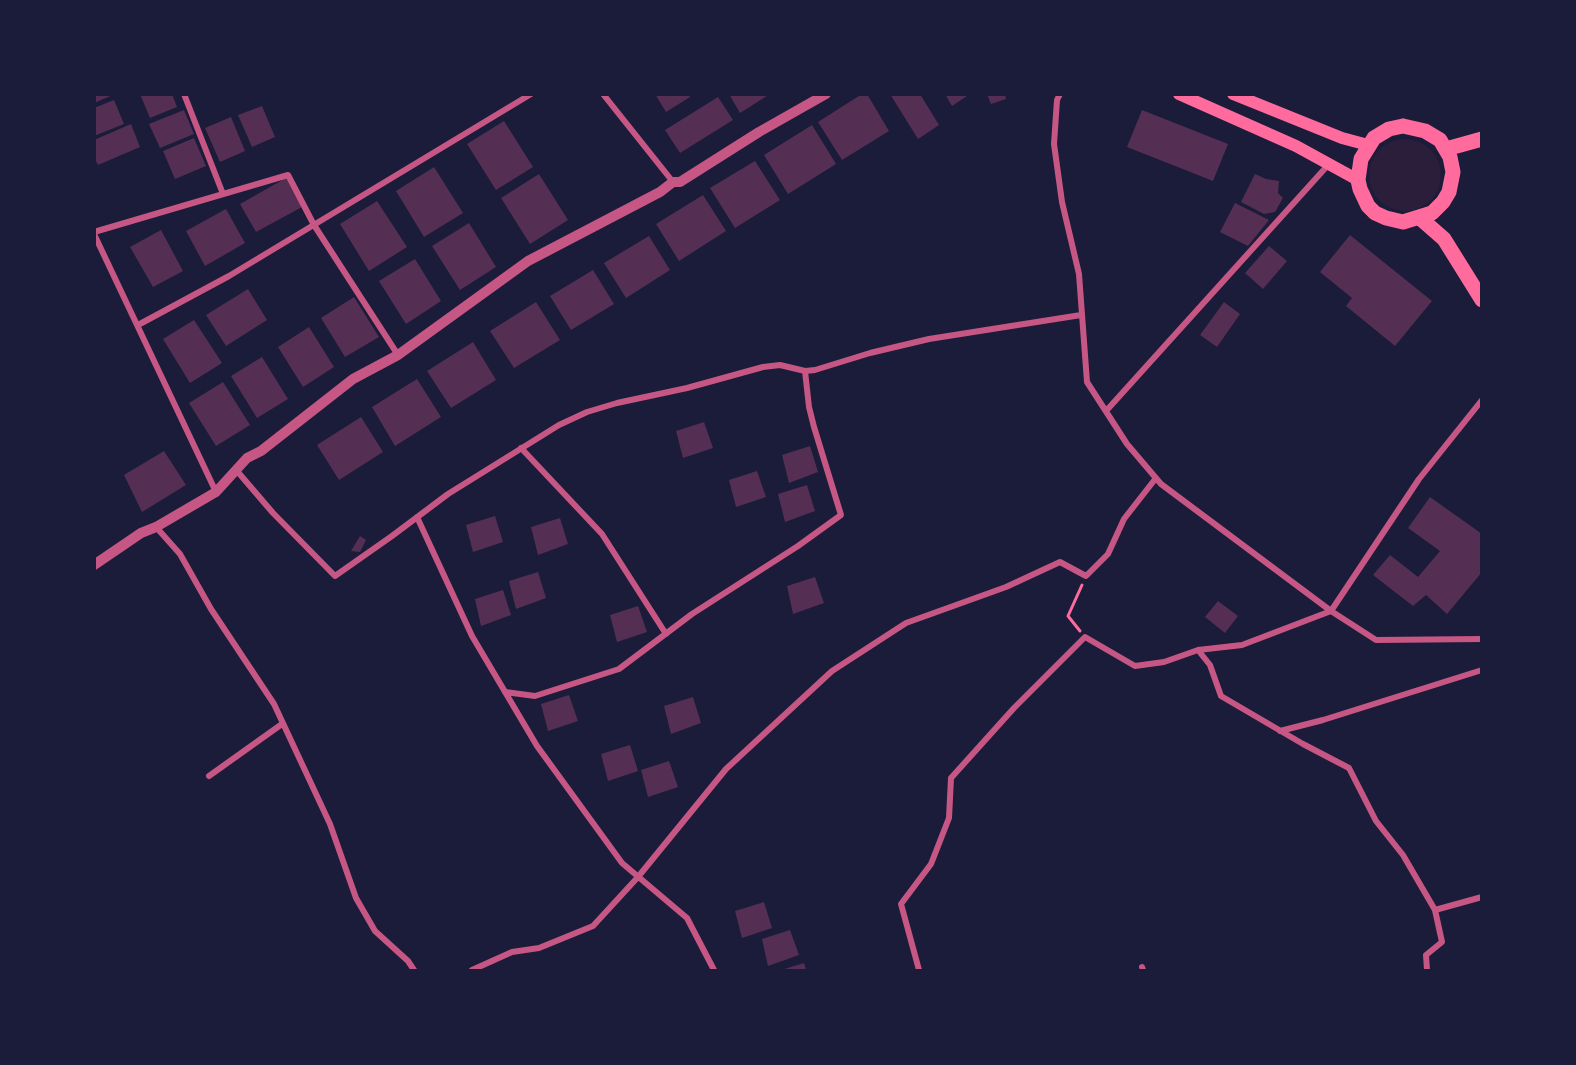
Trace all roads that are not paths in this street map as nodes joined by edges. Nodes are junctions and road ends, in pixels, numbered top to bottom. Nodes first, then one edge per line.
1 (184, 94) edge
2 (531, 94) edge
3 (603, 94) edge
4 (826, 94) edge
5 (1060, 94) edge
6 (1179, 94) edge
7 (1233, 94) edge
8 (1482, 139) edge
9 (1368, 145) junction
10 (1446, 149) junction
11 (1329, 164) junction
12 (1358, 180) junction
13 (673, 182) junction
14 (223, 194) junction
15 (1420, 218) junction
16 (314, 225) junction
17 (94, 233) edge
18 (1482, 300) edge
19 (1081, 315) junction
20 (138, 325) junction
21 (398, 355) junction
22 (806, 371) junction
23 (1482, 400) edge
24 (1106, 411) junction
25 (521, 448) junction
26 (237, 471) junction
27 (1155, 478) junction
28 (216, 492) junction
29 (417, 518) junction
30 (156, 527) junction
31 (94, 566) edge
32 (1331, 611) junction
33 (666, 634) junction
34 (1482, 639) edge
35 (1198, 650) junction
36 (1482, 670) edge
37 (505, 692) junction
38 (282, 724) junction
39 (1280, 731) junction
40 (209, 776) dead end
41 (638, 877) junction
42 (1482, 897) edge
43 (1435, 910) junction
44 (414, 970) edge
45 (472, 970) edge
46 (714, 970) edge
47 (920, 970) edge
48 (1426, 970) edge

1 - 14 street
2 - 16 street
3 - 13 street
4 - 13 street
5 - 19 street
6 - 11 main road
7 - 9 main road
8 - 10 main road
9 - 10 main road
9 - 12 main road
10 - 15 main road
11 - 12 main road
11 - 24 street
12 - 15 main road
13 - 21 street
14 - 16 street
14 - 17 street
15 - 18 main road
16 - 20 street
16 - 21 street
17 - 20 street
19 - 22 street
19 - 24 street
20 - 28 street
21 - 26 street
22 - 25 street
22 - 33 street
23 - 32 street
24 - 27 street
25 - 29 street
25 - 33 street
26 - 28 street
26 - 29 street
27 - 32 street
27 - 41 street
28 - 30 street
29 - 37 street
30 - 31 street
30 - 38 street
32 - 34 street
32 - 35 street
33 - 37 street
35 - 39 street
35 - 47 street
36 - 39 street
37 - 41 street
38 - 40 street
38 - 44 street
39 - 43 street
41 - 45 street
41 - 46 street
42 - 43 street
43 - 48 street

